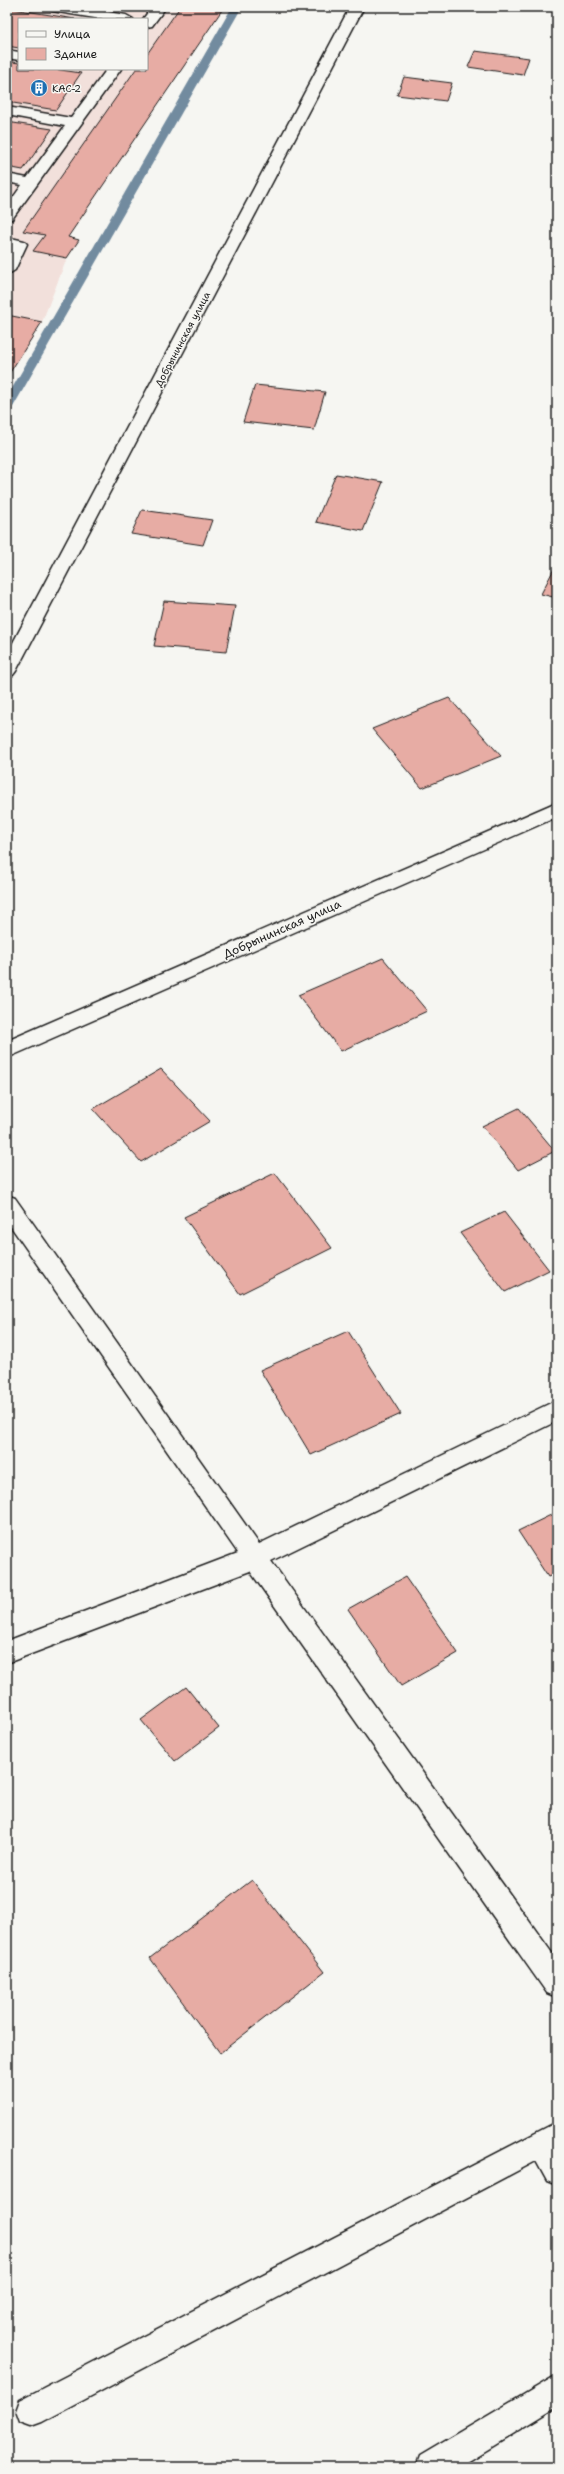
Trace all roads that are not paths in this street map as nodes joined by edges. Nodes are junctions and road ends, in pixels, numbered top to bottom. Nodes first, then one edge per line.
1 (52, 7) edge
2 (159, 7) edge
3 (357, 7) edge
4 (120, 18) edge
5 (148, 22) edge
6 (7, 54) edge
7 (18, 56) edge
8 (108, 70) edge
9 (7, 112) edge
10 (75, 123) junction
11 (7, 178) edge
12 (31, 183) junction
13 (7, 216) edge
14 (7, 242) edge
15 (7, 270) edge
16 (7, 670) edge
17 (557, 809) edge
18 (7, 1050) edge
19 (7, 1204) edge
20 (557, 1410) edge
21 (254, 1558) junction
22 (7, 1652) edge
23 (557, 1983) edge
24 (549, 2139) edge
25 (557, 2172) edge
26 (557, 2390) edge
27 (31, 2411) dead end
28 (432, 2467) edge

1 - 4 street
2 - 5 street
3 - 16 street, Добрынинская улица
6 - 7 street
8 - 10 street
9 - 10 street
10 - 12 street
11 - 12 street
12 - 13 street
14 - 15 street
17 - 18 street, Добрынинская улица
19 - 21 street
20 - 21 street
21 - 22 street
21 - 23 street
24 - 25 street
24 - 27 street
26 - 28 street

